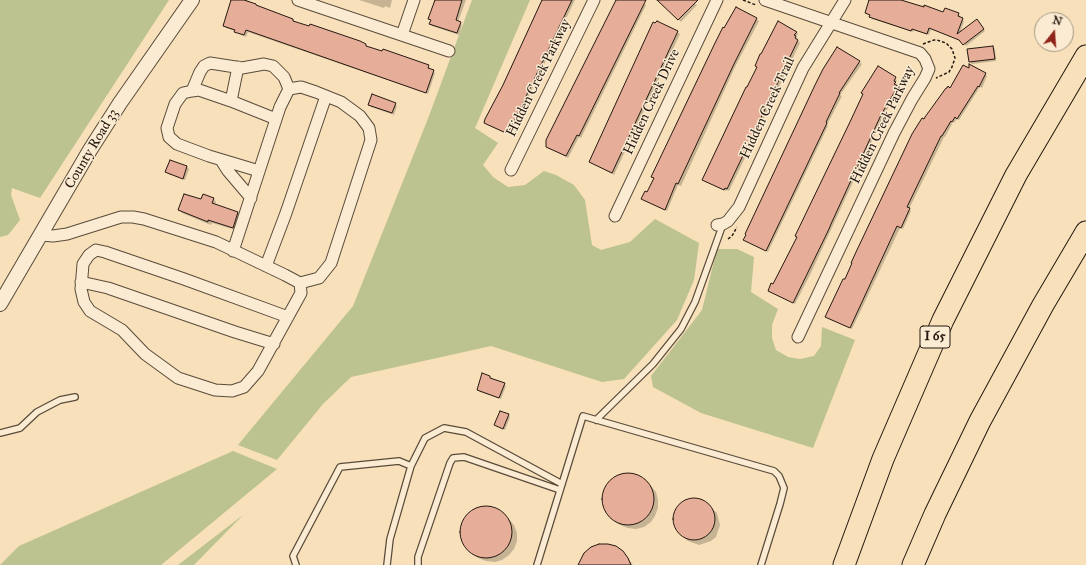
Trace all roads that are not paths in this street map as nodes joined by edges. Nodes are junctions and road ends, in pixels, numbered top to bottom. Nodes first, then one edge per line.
1 (192, 0) edge
2 (298, 0) edge
3 (414, 0) edge
4 (594, 0) edge
5 (717, 0) edge
6 (845, 0) edge
7 (761, 2) edge
8 (831, 22) junction
9 (402, 35) junction
10 (449, 51) dead end
11 (1086, 56) edge
12 (238, 67) junction
13 (289, 89) junction
14 (192, 91) junction
15 (326, 96) junction
16 (231, 101) junction
17 (276, 119) junction
18 (221, 160) junction
19 (511, 170) dead end
20 (259, 171) junction
21 (251, 198) junction
22 (615, 216) dead end
23 (720, 224) joint
24 (1086, 232) edge
25 (41, 235) junction
26 (233, 251) junction
27 (266, 266) junction
28 (81, 282) junction
29 (300, 283) junction
30 (0, 304) edge
31 (288, 317) junction
32 (798, 337) dead end
33 (274, 344) junction
34 (75, 397) dead end
35 (596, 420) junction
36 (0, 433) edge
37 (411, 466) junction
38 (562, 484) junction
39 (560, 490) junction
40 (296, 565) edge
41 (387, 565) edge
42 (418, 565) edge
43 (537, 565) edge
44 (761, 565) edge
45 (844, 565) edge
46 (913, 565) edge

1 - 25 street, County Road 33
2 - 9 street
3 - 9 street
4 - 19 street, Hidden Creek Parkway
5 - 22 street, Hidden Creek Drive
6 - 8 street, Hidden Creek Trail
7 - 8 street, Hidden Creek Parkway
8 - 23 street, Hidden Creek Trail
8 - 32 street, Hidden Creek Parkway
9 - 10 street
11 - 45 highway, I 65
12 - 13 street
12 - 14 street
12 - 16 street
13 - 15 street
13 - 17 street
14 - 16 street
14 - 18 street
15 - 27 street
15 - 29 street
16 - 17 street
17 - 20 street
18 - 20 street
18 - 21 street
20 - 21 street
21 - 26 street
23 - 35 lane
24 - 46 highway
25 - 26 street
25 - 30 street, County Road 33
26 - 27 street
27 - 29 street
28 - 31 street
28 - 33 street
28 - 33 street
29 - 31 street
31 - 33 street
34 - 36 lane
35 - 38 lane
35 - 44 lane
37 - 38 lane
37 - 40 lane
37 - 41 lane
38 - 39 lane
39 - 42 lane
39 - 43 lane

